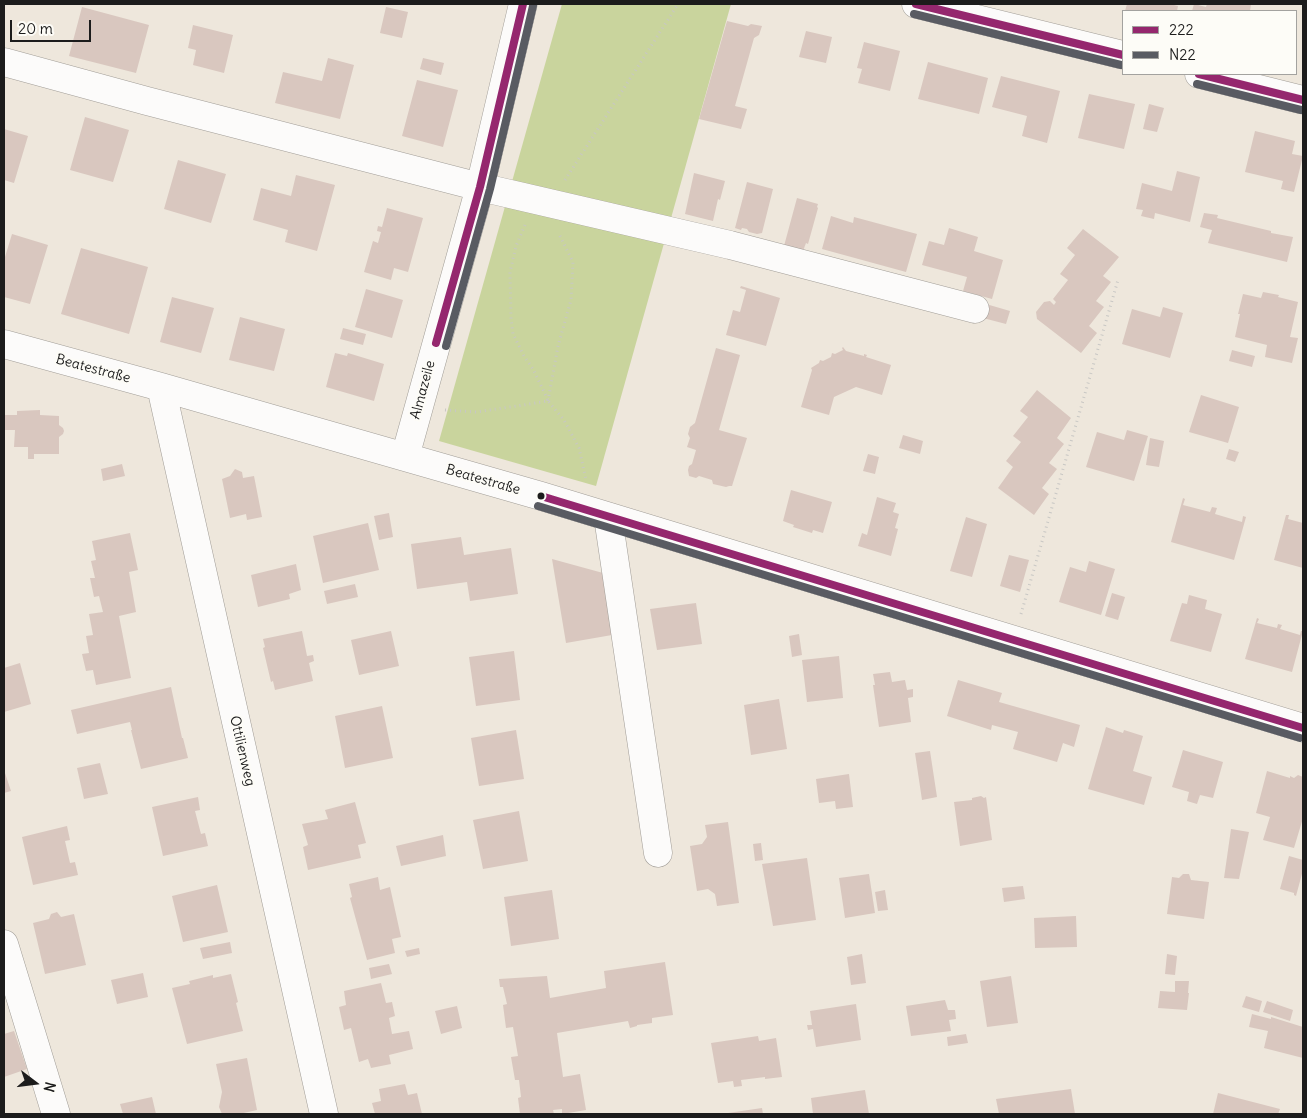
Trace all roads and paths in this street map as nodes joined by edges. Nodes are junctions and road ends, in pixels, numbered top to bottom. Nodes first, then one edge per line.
1 (523, 4) edge
2 (678, 4) edge
3 (916, 4) edge
4 (1122, 55) edge
5 (4, 62) edge
6 (1203, 75) edge
7 (1303, 100) edge
8 (480, 186) junction
9 (547, 210) junction
10 (1118, 280) dead end
11 (975, 309) dead end
12 (4, 344) edge
13 (161, 387) junction
14 (548, 400) junction
15 (418, 409) junction
16 (405, 457) junction
17 (601, 515) junction
18 (1014, 641) junction
19 (1303, 728) edge
20 (658, 854) dead end
21 (4, 944) edge
22 (56, 1114) edge
23 (324, 1114) edge

1 - 8 street, Almazeile
2 - 9 path
3 - 4 street
5 - 8 street
6 - 7 street
8 - 9 street
8 - 15 street, Almazeile
9 - 11 street
9 - 14 path
9 - 14 path
10 - 18 path
12 - 13 street, Beatestraße
13 - 16 street, Beatestraße
13 - 23 street, Ottilienweg
14 - 15 path
14 - 17 path
15 - 16 street, Almazeile
16 - 17 street, Beatestraße
17 - 18 street, Beatestraße
17 - 20 street
18 - 19 street, Beatestraße
21 - 22 street

